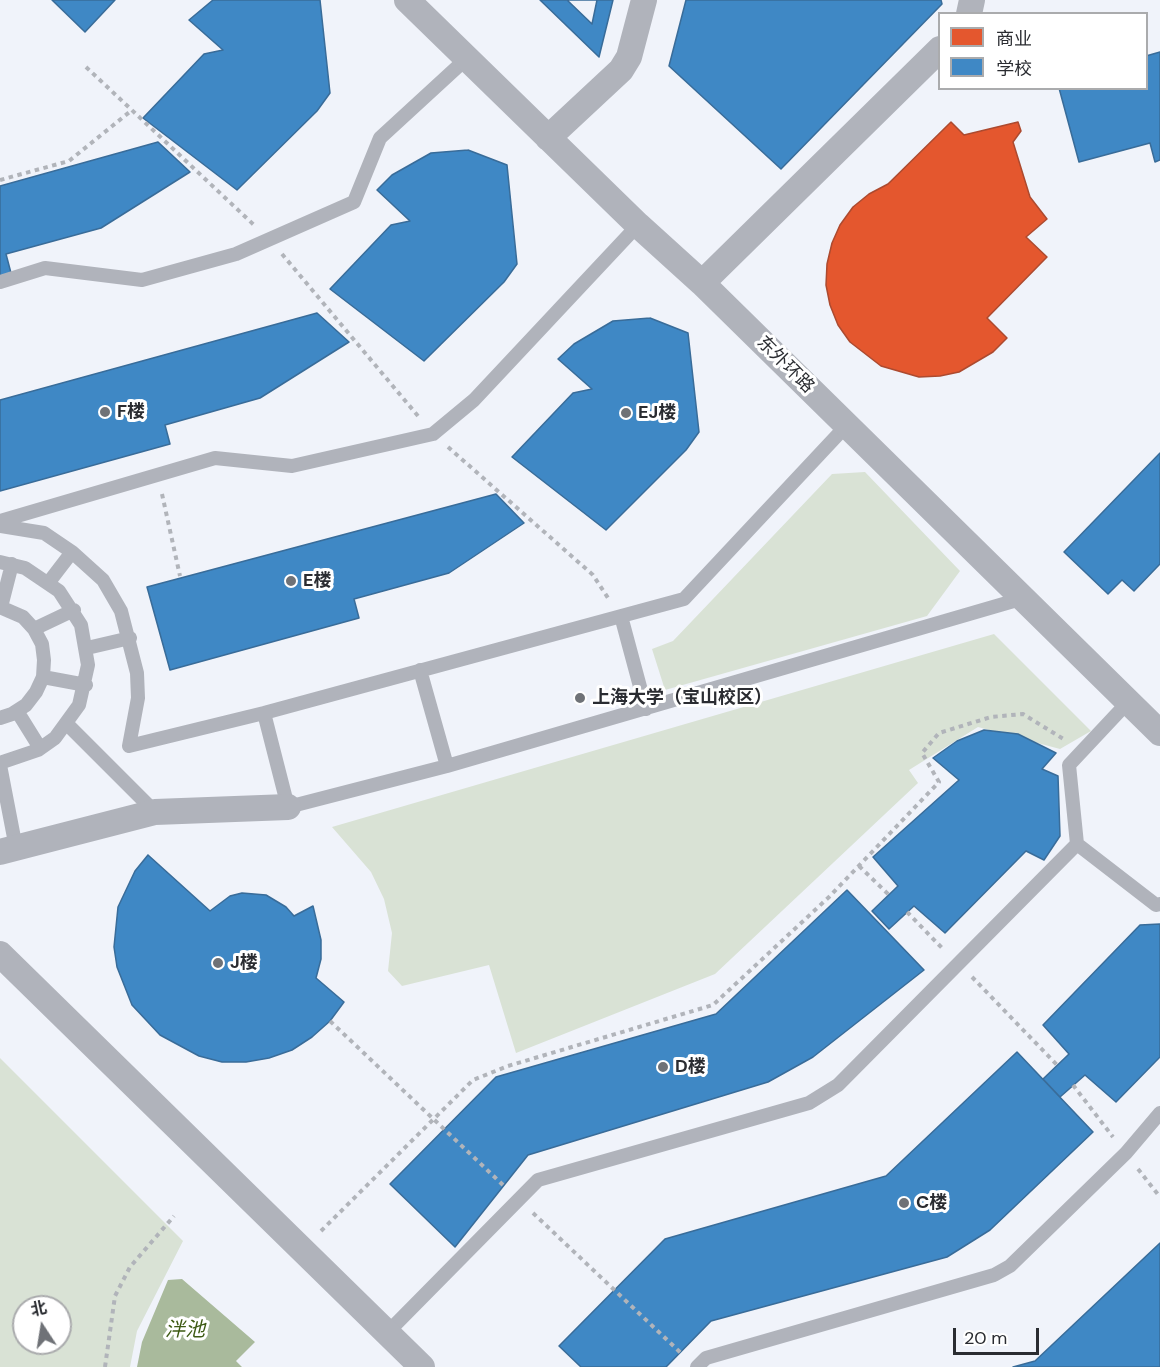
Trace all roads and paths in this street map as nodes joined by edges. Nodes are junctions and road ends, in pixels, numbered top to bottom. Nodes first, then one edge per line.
1 (407, 0) edge
2 (644, 0) edge
3 (938, 50) edge
4 (466, 59) junction
5 (86, 67) dead end
6 (132, 110) junction
7 (548, 138) junction
8 (0, 180) edge
9 (638, 225) junction
10 (270, 239) junction
11 (0, 282) edge
12 (702, 283) junction
13 (846, 426) junction
14 (433, 434) junction
15 (160, 483) dead end
16 (0, 521) edge
17 (0, 526) edge
18 (72, 552) junction
19 (6, 563) edge
20 (180, 576) dead end
21 (49, 582) junction
22 (1024, 598) junction
23 (0, 607) edge
24 (74, 610) junction
25 (621, 616) junction
26 (34, 629) junction
27 (130, 638) junction
28 (87, 648) junction
29 (420, 670) junction
30 (43, 677) junction
31 (86, 685) junction
32 (1129, 701) junction
33 (646, 709) junction
34 (18, 711) junction
35 (264, 713) junction
36 (0, 718) edge
37 (67, 724) junction
38 (1160, 733) edge
39 (40, 748) junction
40 (1080, 754) junction
41 (0, 764) edge
42 (447, 766) junction
43 (288, 807) junction
44 (155, 812) junction
45 (1077, 844) junction
46 (8, 850) edge
47 (859, 866) junction
48 (889, 895) dead end
49 (1160, 904) edge
50 (907, 912) dead end
51 (0, 954) edge
52 (958, 964) junction
53 (1057, 1065) dead end
54 (1160, 1113) edge
55 (174, 1216) dead end
56 (302, 1250) junction
57 (387, 1333) junction
58 (105, 1367) edge
59 (422, 1367) edge
60 (697, 1367) edge

1 - 4 street, 东外环路
2 - 7 street
3 - 12 street
4 - 7 street, 东外环路
4 - 10 lane
5 - 6 path
6 - 8 path
6 - 10 path
7 - 9 street, 东外环路
9 - 12 street, 东外环路
9 - 14 lane
10 - 11 lane
10 - 14 path
12 - 13 street, 东外环路
13 - 22 street, 东外环路
13 - 25 lane
14 - 16 lane
14 - 25 path
15 - 20 path
17 - 18 lane
18 - 21 lane
18 - 27 lane
19 - 21 lane
19 - 23 lane
21 - 24 lane
22 - 32 street, 东外环路
22 - 33 lane
23 - 26 lane
24 - 26 lane
24 - 28 lane
25 - 29 lane
25 - 33 lane
26 - 30 lane
27 - 28 lane
27 - 35 lane
28 - 31 lane
29 - 35 lane
29 - 42 lane
30 - 31 lane
30 - 34 lane
31 - 37 lane
32 - 38 street, 东外环路
32 - 40 lane
33 - 42 lane
34 - 36 lane
34 - 39 lane
35 - 43 lane
37 - 39 lane
37 - 44 lane
39 - 41 lane
40 - 45 lane
40 - 47 path
41 - 46 lane
42 - 43 lane
43 - 44 street
44 - 46 street
45 - 49 lane
45 - 52 lane
47 - 48 path
47 - 56 path
50 - 52 path
51 - 56 street
52 - 53 path
52 - 57 lane
54 - 60 lane
55 - 58 path
56 - 57 street
57 - 59 street

